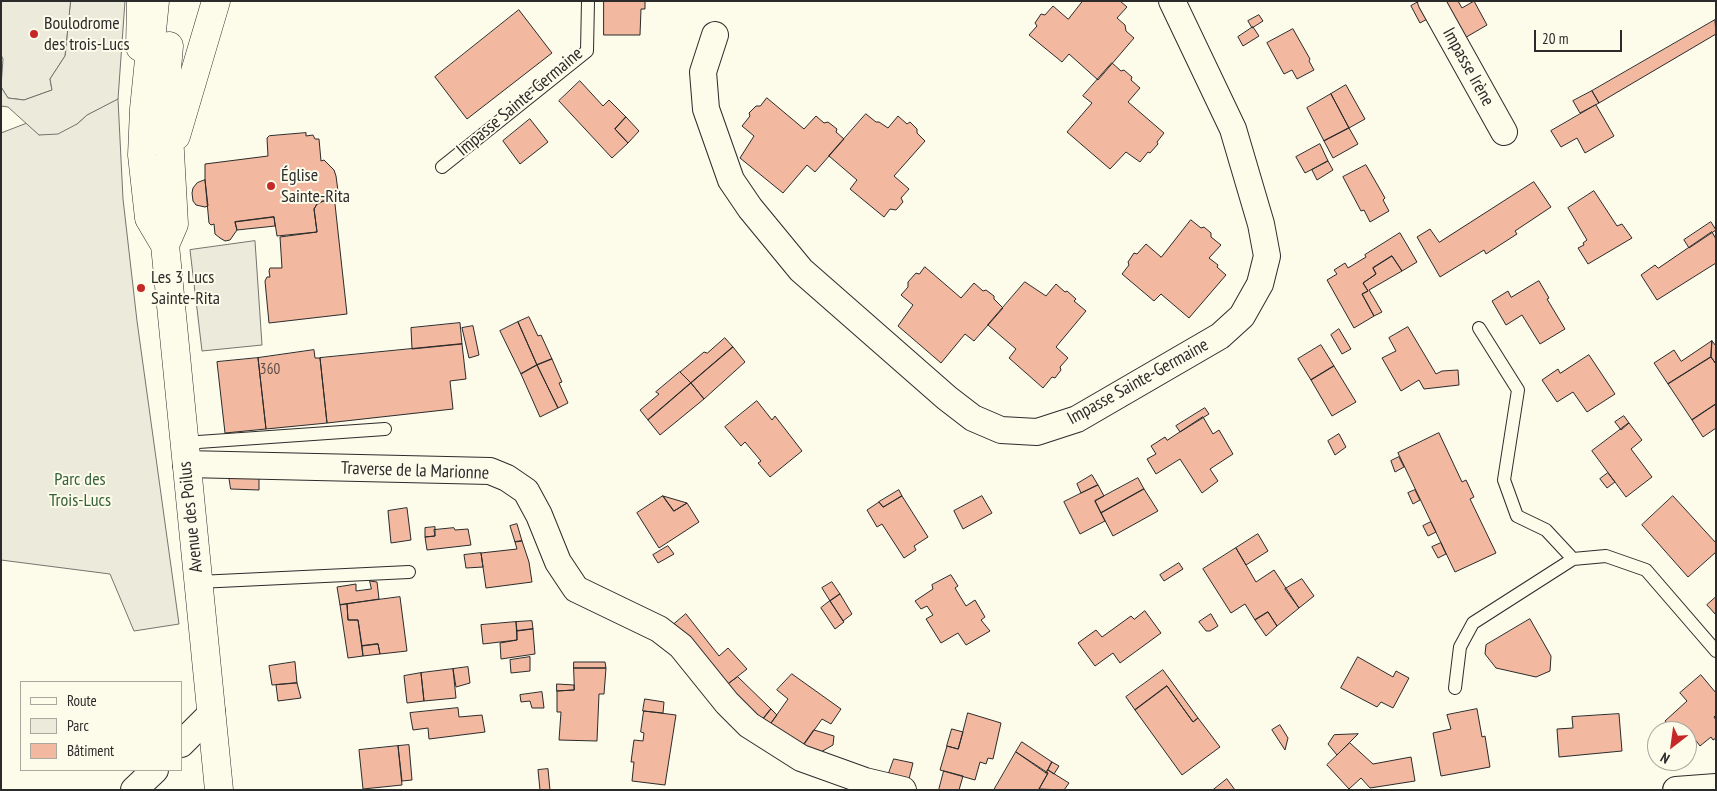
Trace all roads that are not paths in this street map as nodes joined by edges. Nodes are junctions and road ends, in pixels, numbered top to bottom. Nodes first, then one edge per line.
1 (140, 1) edge
2 (156, 1) edge
3 (172, 1) edge
4 (216, 1) edge
5 (588, 1) edge
6 (1172, 1) edge
7 (1431, 1) edge
8 (715, 35) dead end
9 (144, 109) junction
10 (1504, 132) dead end
11 (170, 154) junction
12 (142, 155) junction
13 (442, 167) dead end
14 (165, 245) junction
15 (1479, 328) dead end
16 (385, 429) dead end
17 (185, 454) junction
18 (1573, 559) junction
19 (409, 572) dead end
20 (198, 582) junction
21 (1716, 650) edge
22 (1455, 688) dead end
23 (212, 713) junction
24 (182, 743) edge
25 (154, 771) edge
26 (1716, 787) edge
27 (134, 790) edge
28 (219, 790) edge
29 (903, 790) edge
30 (1676, 790) edge

1 - 9 main road, Avenue des Poilus
2 - 9 main road
3 - 11 main road, Avenue des Poilus
4 - 11 main road
5 - 13 lane, Impasse Sainte-Germaine
6 - 8 street, Impasse Sainte-Germaine
7 - 10 street, Impasse Irène
9 - 12 main road, Avenue des Poilus
11 - 12 main road
11 - 14 main road, Avenue des Poilus
12 - 14 main road, Avenue des Poilus
14 - 17 main road, Avenue des Poilus
15 - 18 lane
16 - 17 lane
17 - 20 main road, Avenue des Poilus
17 - 29 street, Traverse de la Marionne
18 - 21 lane
18 - 22 lane
19 - 20 lane
20 - 23 main road, Avenue des Poilus
23 - 24 street
23 - 28 main road, Avenue des Poilus
25 - 27 street
26 - 30 street

